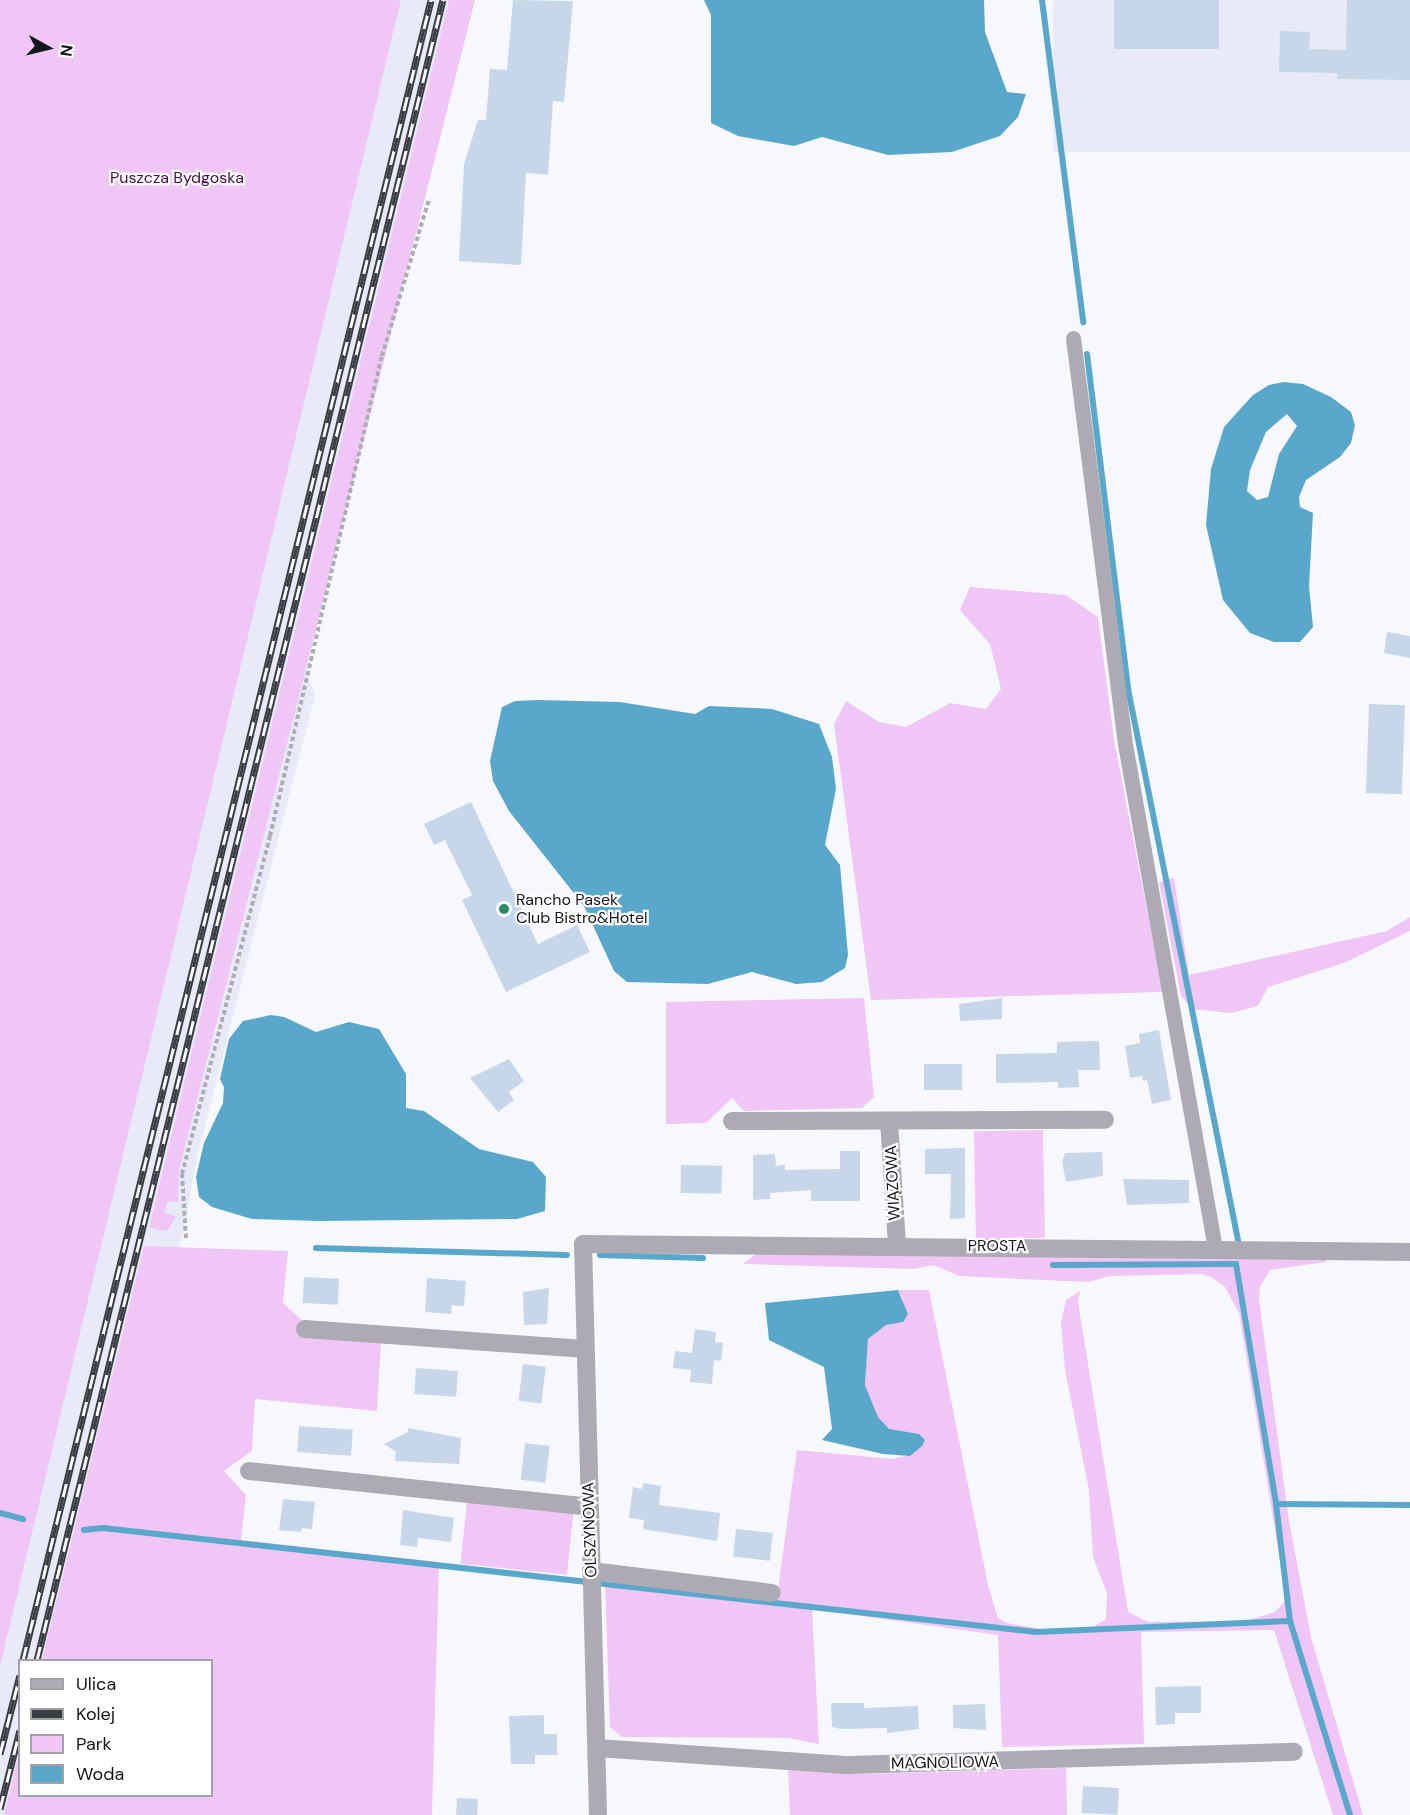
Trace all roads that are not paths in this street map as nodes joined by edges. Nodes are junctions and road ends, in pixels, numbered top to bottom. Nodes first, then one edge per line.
1 (1073, 338) dead end
2 (1105, 1120) dead end
3 (732, 1121) dead end
4 (889, 1121) junction
5 (583, 1244) joint
6 (897, 1246) junction
7 (1215, 1248) junction
8 (1410, 1252) edge
9 (305, 1329) dead end
10 (585, 1349) junction
11 (249, 1471) dead end
12 (589, 1507) junction
13 (591, 1578) junction
14 (772, 1593) dead end
15 (597, 1748) junction
16 (1294, 1752) dead end
17 (598, 1815) edge

1 - 7 street
2 - 4 street
3 - 4 street
4 - 6 street, WIĄZOWA
5 - 6 street, PROSTA
5 - 10 street, OLSZYNOWA
6 - 7 street, PROSTA
7 - 8 street, PROSTA
9 - 10 street
10 - 12 street, OLSZYNOWA
11 - 12 street
12 - 13 street, OLSZYNOWA
13 - 14 street
13 - 15 street, OLSZYNOWA
15 - 16 street, MAGNOLIOWA
15 - 17 street, OLSZYNOWA

